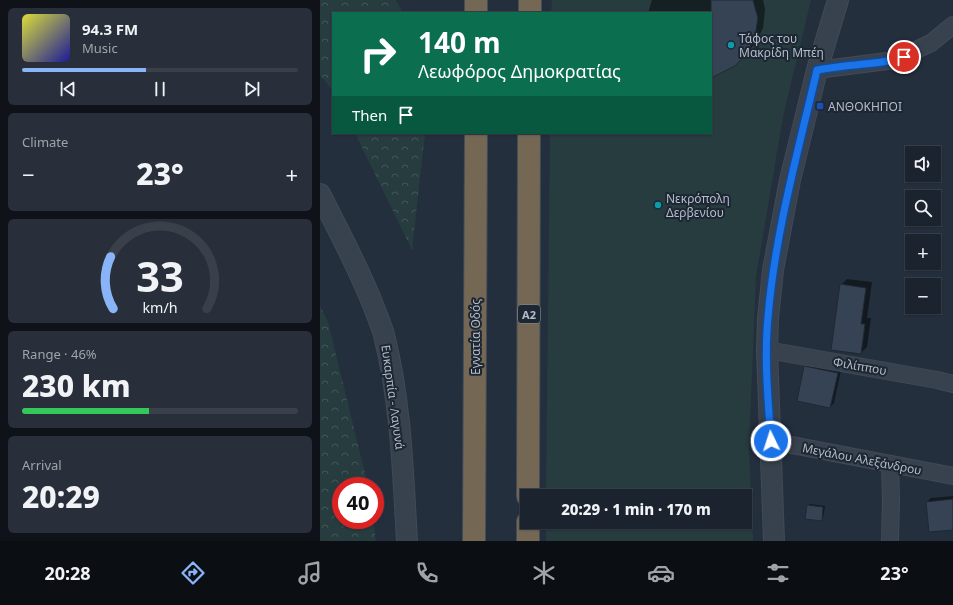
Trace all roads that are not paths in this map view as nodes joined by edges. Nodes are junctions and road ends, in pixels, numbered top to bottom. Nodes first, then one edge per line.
1 (476, 0) edge
2 (530, 0) edge
3 (838, 0) edge
4 (476, 12) edge
5 (530, 12) edge
6 (953, 25) edge
7 (817, 70) junction
8 (476, 134) edge
9 (530, 134) edge
10 (320, 194) edge
11 (767, 350) junction
12 (953, 384) edge
13 (771, 441) junction
14 (890, 464) junction
15 (953, 476) edge
16 (528, 489) edge
17 (528, 529) edge
18 (407, 541) edge
19 (474, 541) edge
20 (528, 541) edge
21 (774, 541) edge
22 (890, 541) edge

1 - 4 highway
2 - 5 highway
3 - 7 street
6 - 7 street
7 - 11 street
8 - 19 highway, Εγνατία Οδός
9 - 16 highway, Α2
10 - 18 street, Ευκαρπία - Λαγυνά
11 - 12 street, Φιλίππου
11 - 13 street
13 - 14 street, Μεγάλου Αλεξάνδρου
13 - 21 street
14 - 15 street, Μεγάλου Αλεξάνδρου
14 - 22 street
17 - 20 highway

